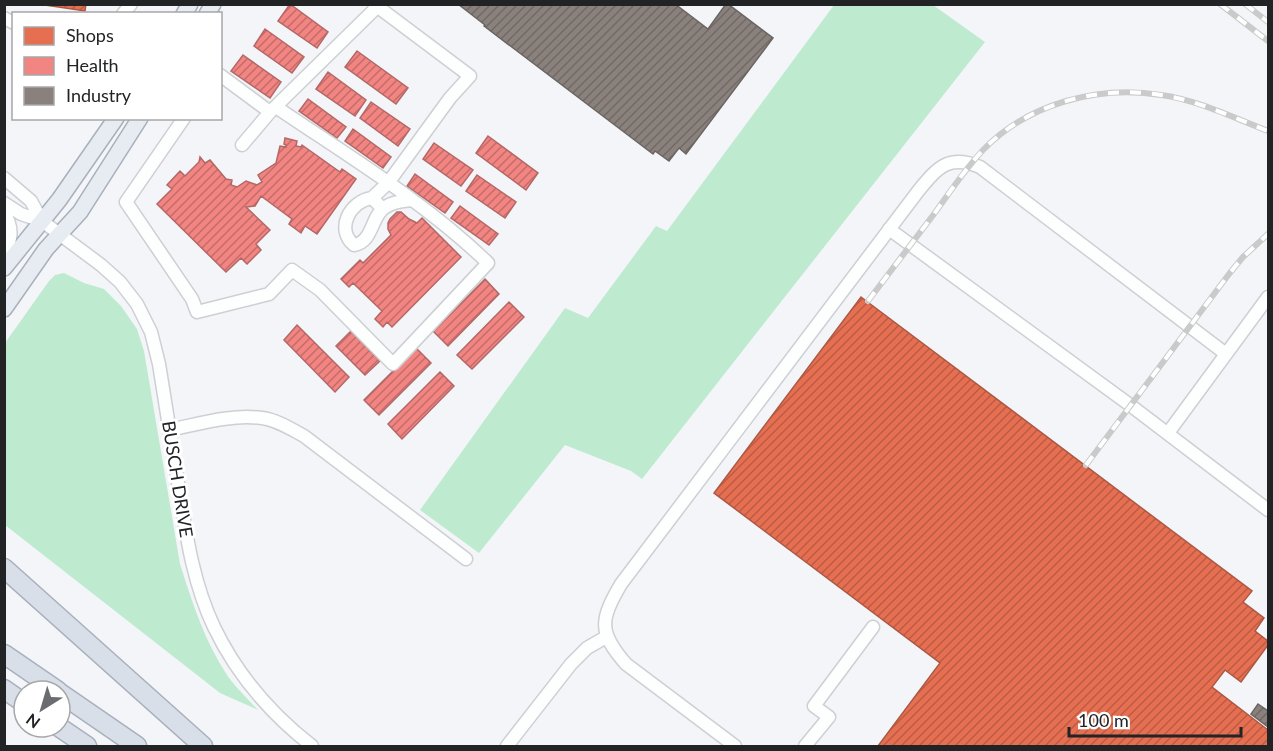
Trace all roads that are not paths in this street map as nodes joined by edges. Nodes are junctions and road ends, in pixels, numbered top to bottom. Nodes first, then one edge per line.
1 (375, 6) edge
2 (222, 76) edge
3 (273, 109) junction
4 (115, 120) edge
5 (139, 120) edge
6 (183, 120) edge
7 (242, 145) dead end
8 (4, 178) edge
9 (388, 183) junction
10 (372, 198) junction
11 (412, 200) junction
12 (4, 203) edge
13 (382, 208) junction
14 (4, 213) edge
15 (42, 221) junction
16 (889, 228) junction
17 (59, 234) junction
18 (4, 259) edge
19 (4, 268) edge
20 (1269, 297) edge
21 (4, 309) edge
22 (1226, 354) junction
23 (169, 430) junction
24 (1168, 434) junction
25 (1269, 510) edge
26 (466, 559) dead end
27 (4, 568) edge
28 (873, 627) dead end
29 (606, 637) junction
30 (4, 654) edge
31 (40, 679) edge
32 (72, 701) edge
33 (72, 736) edge
34 (87, 747) edge
35 (137, 747) edge
36 (203, 747) edge
37 (312, 747) edge
38 (507, 747) edge
39 (735, 747) edge
40 (805, 747) edge

1 - 3 street
1 - 9 street
2 - 3 street
3 - 7 street
3 - 9 street
4 - 15 main road
5 - 17 main road
6 - 11 street
8 - 15 street
9 - 10 street
9 - 11 street
10 - 13 street
10 - 13 street
11 - 13 street
12 - 15 street
14 - 18 street
15 - 17 street, BUSCH DRIVE
15 - 19 main road
16 - 22 street
16 - 24 street
16 - 29 street
17 - 21 main road
17 - 23 street, BUSCH DRIVE
20 - 22 street
22 - 24 street
23 - 26 street
23 - 37 street, BUSCH DRIVE
24 - 25 street
27 - 36 highway
28 - 40 street
29 - 38 street
29 - 39 street
30 - 31 highway
32 - 35 highway
33 - 34 highway

